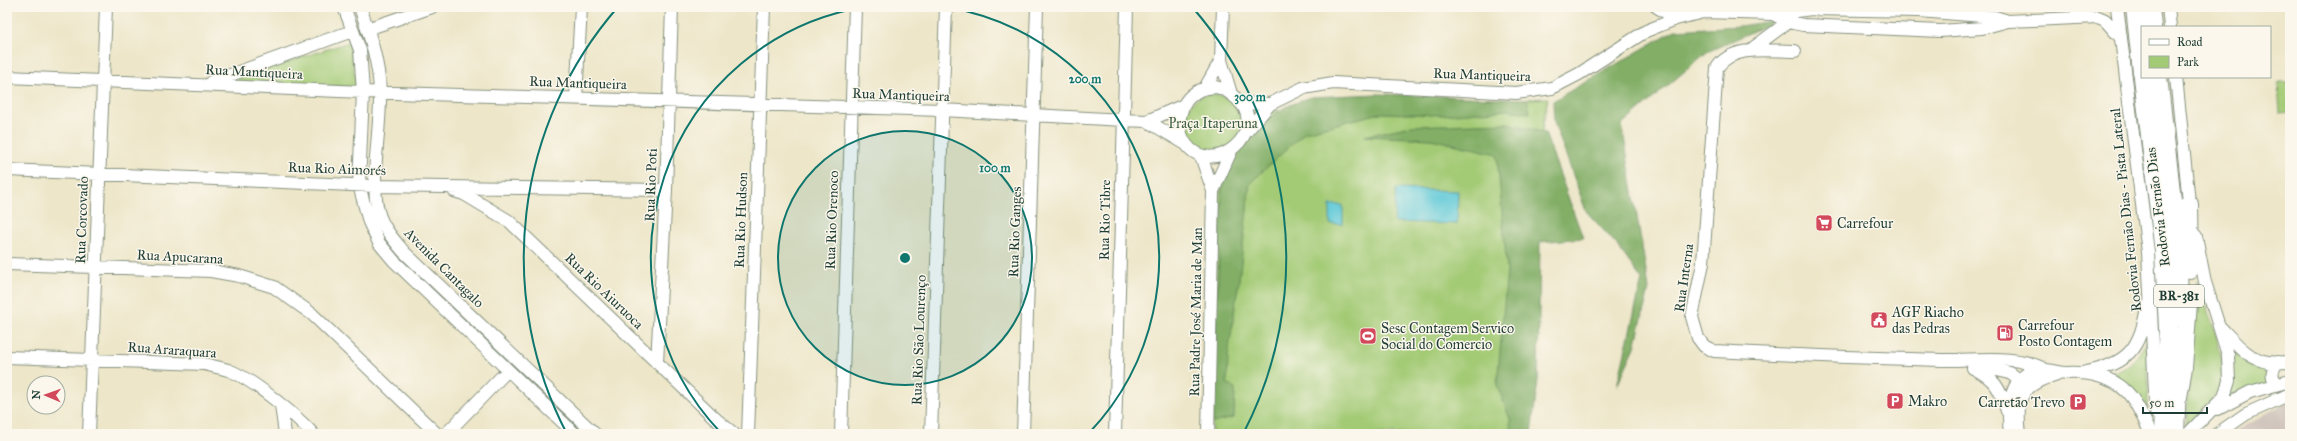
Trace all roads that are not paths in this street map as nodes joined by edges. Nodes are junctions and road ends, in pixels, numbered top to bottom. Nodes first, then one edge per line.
1 (106, 7) edge
2 (344, 7) edge
3 (360, 7) edge
4 (432, 7) edge
5 (580, 7) edge
6 (672, 7) edge
7 (764, 7) edge
8 (855, 7) edge
9 (946, 7) edge
10 (1037, 7) edge
11 (1127, 7) edge
12 (1223, 7) edge
13 (1657, 7) edge
14 (2117, 7) edge
15 (2135, 7) edge
16 (2150, 7) edge
17 (2168, 7) edge
18 (1825, 8) edge
19 (1919, 9) edge
20 (1797, 10) junction
21 (1774, 14) junction
22 (1970, 15) junction
23 (1676, 19) junction
24 (2008, 21) junction
25 (1788, 22) junction
26 (2152, 26) edge
27 (2170, 26) edge
28 (367, 29) junction
29 (1969, 29) junction
30 (352, 31) junction
31 (2120, 38) junction
32 (1795, 50) dead end
33 (1749, 51) junction
34 (1221, 60) junction
35 (2141, 63) edge
36 (7, 77) edge
37 (2143, 78) edge
38 (2158, 78) edge
39 (2176, 78) edge
40 (102, 82) junction
41 (205, 84) junction
42 (1205, 88) junction
43 (363, 92) junction
44 (380, 92) junction
45 (1231, 94) junction
46 (576, 98) junction
47 (667, 102) junction
48 (1241, 103) junction
49 (1270, 104) junction
50 (759, 105) junction
51 (1184, 105) junction
52 (850, 108) junction
53 (942, 110) junction
54 (1033, 116) junction
55 (1123, 120) junction
56 (1147, 121) junction
57 (1246, 132) junction
58 (1186, 144) junction
59 (1231, 151) junction
60 (1201, 156) junction
61 (7, 170) edge
62 (98, 173) junction
63 (359, 186) junction
64 (374, 186) junction
65 (442, 188) junction
66 (666, 190) junction
67 (1213, 191) junction
68 (2189, 204) junction
69 (7, 264) edge
70 (96, 268) junction
71 (2151, 279) junction
72 (2216, 322) junction
73 (7, 356) edge
74 (91, 359) junction
75 (1957, 360) junction
76 (2284, 362) edge
77 (657, 363) junction
78 (508, 370) junction
79 (2046, 370) junction
80 (2062, 373) junction
81 (2081, 373) junction
82 (2019, 380) junction
83 (2284, 382) edge
84 (2022, 394) junction
85 (2290, 394) edge
86 (2177, 401) junction
87 (281, 405) junction
88 (2007, 412) junction
89 (2211, 412) junction
90 (2185, 433) edge
91 (89, 434) edge
92 (285, 434) edge
93 (313, 434) edge
94 (437, 434) edge
95 (446, 434) edge
96 (575, 434) edge
97 (595, 434) edge
98 (734, 434) edge
99 (748, 434) edge
100 (841, 434) edge
101 (931, 434) edge
102 (1023, 434) edge
103 (1115, 434) edge
104 (1208, 434) edge
105 (2010, 434) edge
106 (2020, 434) edge
107 (2151, 434) edge
108 (2157, 434) edge
109 (2163, 434) edge
110 (2217, 434) edge

1 - 40 street, Rua Corcovado
2 - 30 street, Avenida Cantagalo
3 - 28 street, Avenida Cantagalo
4 - 28 street
5 - 46 street
6 - 47 street, Rua Rio Poti
7 - 50 street, Rua Rio Hudson
8 - 52 street, Rua Rio Orenoco
9 - 53 street, Rua Rio São Lourenço
10 - 54 street, Rua Rio Ganges
11 - 55 street, Rua Rio Tibre
12 - 34 street
13 - 23 street
14 - 31 street, Rodovia Fernão Dias - Pista Lateral / BR-381
15 - 35 highway
16 - 26 highway
17 - 27 street
18 - 19 street, Rua Mantiqueira
18 - 20 street, Rua Mantiqueira
19 - 22 street, Rua Mantiqueira
20 - 21 street, Rua Mantiqueira
20 - 25 street, Rua Interna
21 - 23 street, Rua Mantiqueira
21 - 25 street, Rua Mantiqueira
22 - 24 street, Rua Mantiqueira
22 - 29 street
23 - 49 street, Rua Mantiqueira
24 - 29 street, Rua Mantiqueira
24 - 31 street, Rua Mantiqueira
25 - 29 street, Rua Mantiqueira
25 - 33 street, Rua Interna
28 - 44 street, Avenida Cantagalo
30 - 41 street
30 - 43 street, Avenida Cantagalo
31 - 71 street, Rodovia Fernão Dias - Pista Lateral / BR-381
32 - 33 street, Rua Interna
33 - 75 street, Rua Interna
34 - 42 street
34 - 45 street
36 - 40 street, Rua Mantiqueira
37 - 109 highway, Rodovia Fernão Dias / BR-381
38 - 86 highway, Rodovia Fernão Dias / BR-381
39 - 68 street, BR-381
40 - 41 street, Rua Mantiqueira
40 - 62 street, Rua Corcovado
41 - 43 street, Rua Mantiqueira
42 - 45 street
42 - 51 street
43 - 44 street, Rua Mantiqueira
43 - 63 street, Avenida Cantagalo
44 - 46 street, Rua Mantiqueira
44 - 64 street, Avenida Cantagalo
45 - 48 street
46 - 47 street, Rua Mantiqueira
47 - 50 street, Rua Mantiqueira
47 - 66 street, Rua Rio Poti
48 - 49 street, Rua Mantiqueira
48 - 57 street
49 - 57 street, Rua Mantiqueira
50 - 52 street, Rua Mantiqueira
50 - 99 street, Rua Rio Hudson
51 - 56 street, Rua Mantiqueira
51 - 58 street
52 - 53 street, Rua Mantiqueira
52 - 100 street, Rua Rio Orenoco
53 - 54 street, Rua Mantiqueira
53 - 101 street, Rua Rio São Lourenço
54 - 55 street, Rua Mantiqueira
54 - 102 street, Rua Rio Ganges
55 - 56 street, Rua Mantiqueira
55 - 103 street, Rua Rio Tibre
56 - 58 street, Rua Mantiqueira
57 - 59 street
58 - 60 street
59 - 60 street
59 - 67 street, Rua Padre José Maria de Man
60 - 67 street, Rua Padre José Maria de Man
61 - 62 street, Rua Rio Aimorés
62 - 63 street, Rua Rio Aimorés
62 - 70 street, Rua Corcovado
63 - 64 street, Rua Rio Aimorés
63 - 78 street, Avenida Cantagalo
64 - 65 street, Rua Rio Aimorés
64 - 97 street, Avenida Cantagalo
65 - 66 street, Rua Rio Aimorés
65 - 77 street, Rua Rio Aiuruoca
66 - 77 street, Rua Rio Poti
67 - 104 street, Rua Padre José Maria de Man
68 - 72 street, BR-381
68 - 86 highway, BR-381
69 - 70 street, Rua Apucarana
70 - 74 street, Rua Corcovado
70 - 94 street, Rua Apucarana
71 - 81 street
71 - 108 street, Rodovia Fernão Dias - Pista Lateral / BR-381
72 - 76 street
72 - 89 street, BR-381
73 - 74 street, Rua Araraquara
74 - 87 street, Rua Araraquara
74 - 91 street, Rua Corcovado
75 - 79 street, Rua Interna
75 - 82 street
75 - 88 street, Rua Interna
76 - 83 street
77 - 98 street, Rua Rio Aiuruoca
78 - 95 street
78 - 96 street, Avenida Cantagalo
79 - 80 street, Rua Interna
79 - 82 street
80 - 81 street
80 - 84 street
81 - 107 street
82 - 84 street
82 - 88 street
83 - 89 street
84 - 106 street
85 - 110 street
86 - 90 highway, Rodovia Fernão Dias / BR-381
87 - 92 street
87 - 93 street, Rua Araraquara
88 - 105 street
89 - 90 street

